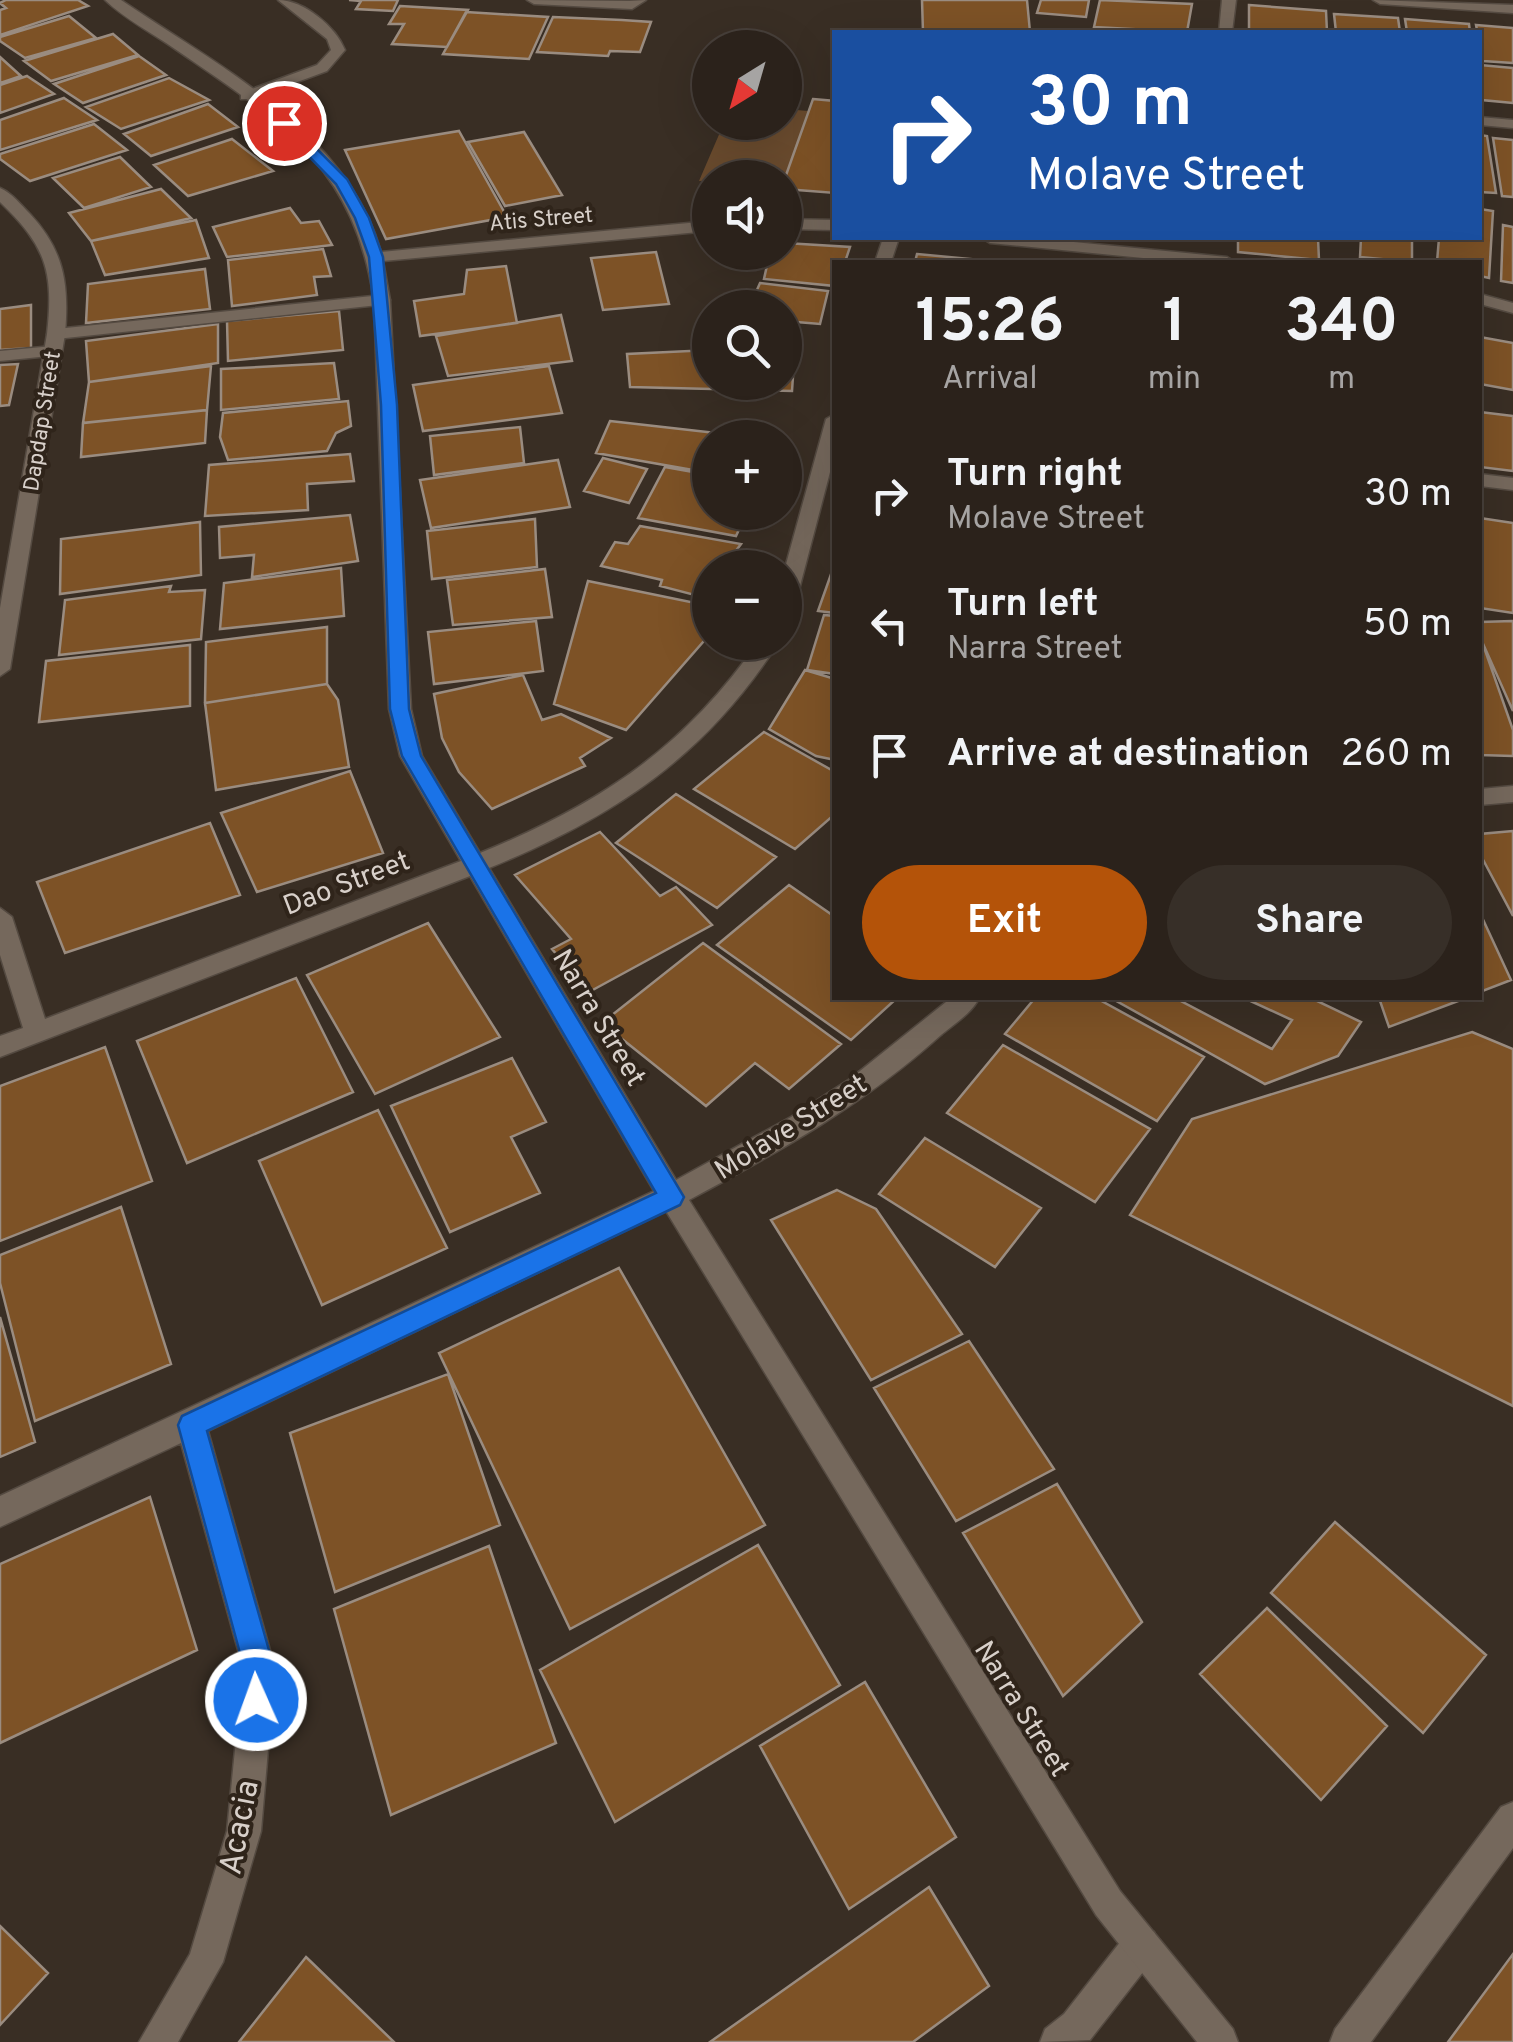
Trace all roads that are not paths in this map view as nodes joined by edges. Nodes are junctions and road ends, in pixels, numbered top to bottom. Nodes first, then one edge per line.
1 (112, 0) edge
2 (285, 0) edge
3 (534, 0) edge
4 (1229, 0) edge
5 (1380, 0) edge
6 (638, 1) edge
7 (1453, 2) edge
8 (1513, 9) edge
9 (1226, 30) edge
10 (246, 96) junction
11 (1482, 121) edge
12 (1513, 124) edge
13 (0, 192) edge
14 (802, 224) edge
15 (832, 225) edge
16 (692, 228) edge
17 (1009, 240) edge
18 (376, 257) junction
19 (1199, 260) edge
20 (382, 300) junction
21 (1482, 300) edge
22 (1513, 308) edge
23 (54, 343) junction
24 (0, 356) edge
25 (832, 430) edge
26 (1482, 480) edge
27 (1513, 484) edge
28 (800, 550) edge
29 (757, 660) edge
30 (0, 669) edge
31 (1513, 794) edge
32 (1482, 797) edge
33 (475, 865) junction
34 (0, 917) edge
35 (965, 1000) edge
36 (37, 1032) junction
37 (0, 1047) edge
38 (672, 1197) junction
39 (192, 1425) junction
40 (0, 1512) edge
41 (1513, 1820) edge
42 (1142, 1945) junction
43 (157, 2042) edge
44 (1058, 2042) edge
45 (1220, 2042) edge
46 (1348, 2042) edge

1 - 10 street, Narra Street
2 - 10 street
3 - 6 street
4 - 9 street
5 - 7 street
7 - 8 street
10 - 18 street, Narra Street
11 - 12 street
13 - 23 street, Dapdap Street
14 - 15 street
16 - 18 street, Atis Street
17 - 19 street
18 - 20 street, Narra Street
20 - 23 street
20 - 33 street, Narra Street
21 - 22 street
23 - 24 street
23 - 30 street, Dapdap Street
25 - 28 street
26 - 27 street
29 - 33 street, Dao Street
31 - 32 street
33 - 36 street, Dao Street
33 - 38 street, Narra Street
34 - 36 street
35 - 38 street, Molave Street
36 - 37 street, Dao Street
38 - 39 street, Molave Street
38 - 42 street, Narra Street
39 - 40 street, Molave Street
39 - 43 street, Acacia
41 - 46 street
42 - 44 street
42 - 45 street, Narra Street

